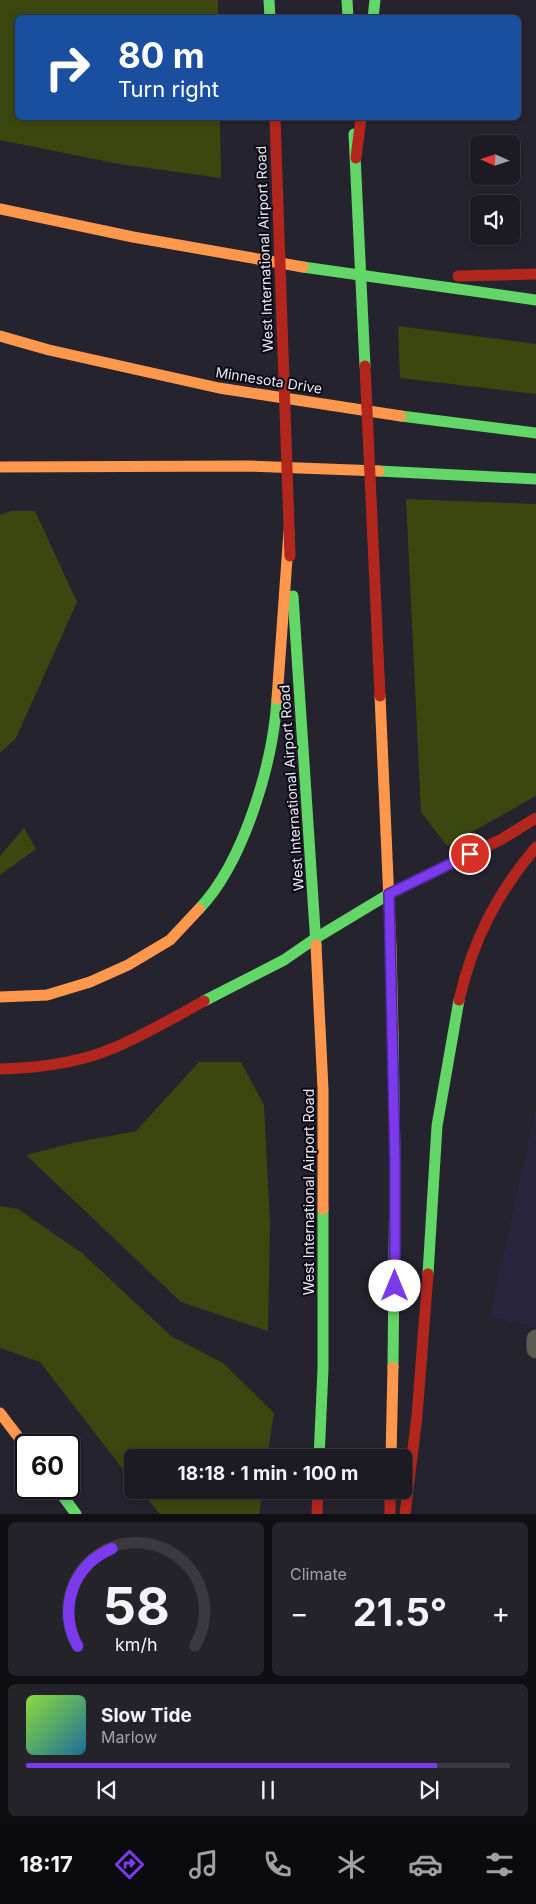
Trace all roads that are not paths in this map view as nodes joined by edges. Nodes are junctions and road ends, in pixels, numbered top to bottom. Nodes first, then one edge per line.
1 (269, 0) edge
2 (347, 0) edge
3 (375, 0) edge
4 (270, 15) edge
5 (348, 15) edge
6 (373, 15) edge
7 (354, 120) edge
8 (361, 120) edge
9 (275, 122) edge
10 (356, 158) junction
11 (0, 209) edge
12 (536, 274) edge
13 (382, 279) junction
14 (536, 300) edge
15 (0, 336) edge
16 (536, 433) edge
17 (0, 466) edge
18 (536, 479) edge
19 (288, 531) junction
20 (536, 818) edge
21 (536, 847) edge
22 (389, 894) junction
23 (316, 938) junction
24 (0, 997) edge
25 (0, 1068) edge
26 (0, 1414) edge
27 (16, 1434) edge
28 (319, 1449) edge
29 (391, 1449) edge
30 (65, 1499) edge
31 (318, 1499) edge
32 (390, 1499) edge
33 (76, 1514) edge
34 (317, 1514) edge
35 (390, 1514) edge
36 (405, 1514) edge

1 - 4 main road
2 - 5 main road
3 - 6 main road
7 - 10 main road
8 - 10 main road
9 - 19 main road, West International Airport Road
10 - 22 main road
11 - 13 main road
12 - 13 main road
13 - 14 main road
15 - 16 main road, Minnesota Drive
17 - 18 main road
19 - 23 main road, West International Airport Road
19 - 24 main road
20 - 22 main road
21 - 36 main road
22 - 23 main road
22 - 29 main road
23 - 25 main road
23 - 28 main road, West International Airport Road
26 - 27 main road
30 - 33 main road
31 - 34 main road
32 - 35 main road

